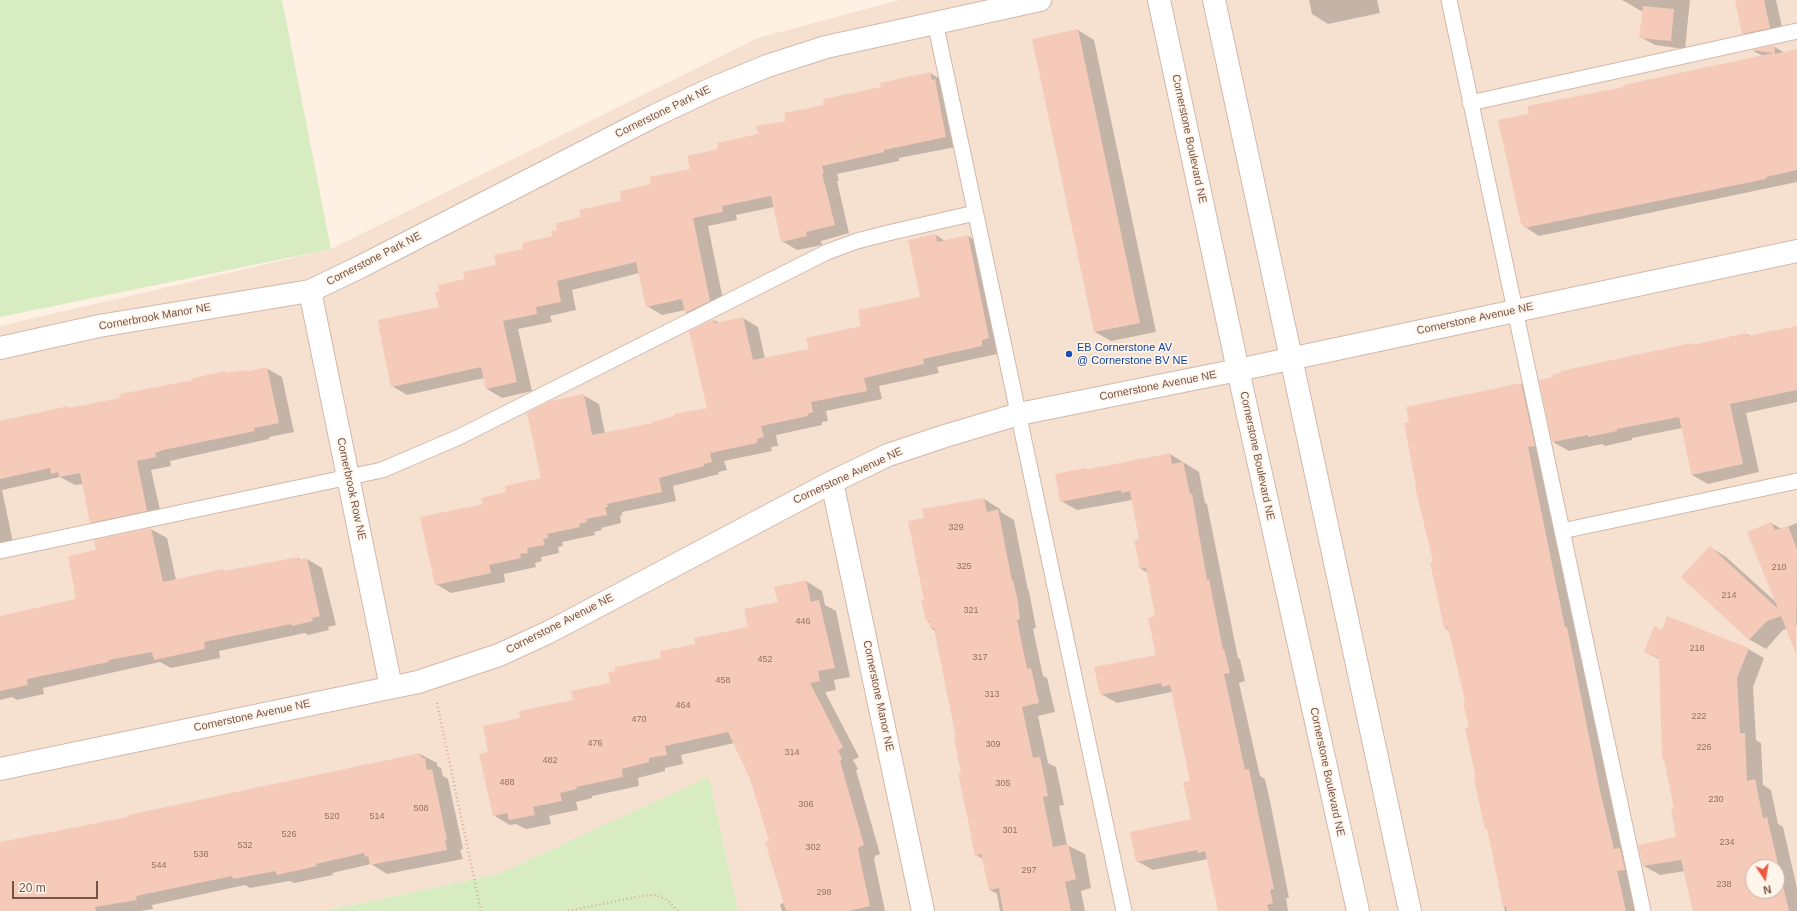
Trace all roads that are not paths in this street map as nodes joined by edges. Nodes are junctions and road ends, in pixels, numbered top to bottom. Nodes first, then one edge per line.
1 (1040, 0) edge
2 (1159, 0) edge
3 (1214, 0) edge
4 (1448, 0) edge
5 (935, 22) junction
6 (1797, 31) edge
7 (1470, 103) junction
8 (975, 213) junction
9 (1797, 251) edge
10 (310, 290) junction
11 (1515, 311) junction
12 (0, 348) edge
13 (1291, 359) junction
14 (1238, 370) junction
15 (1018, 414) junction
16 (349, 478) junction
17 (1797, 481) edge
18 (832, 482) junction
19 (1562, 531) junction
20 (0, 551) edge
21 (391, 687) junction
22 (0, 769) edge
23 (923, 911) edge
24 (1124, 911) edge
25 (1358, 911) edge
26 (1410, 911) edge
27 (1643, 911) edge

1 - 5 street, Cornerstone Park NE
2 - 14 street, Cornerstone Boulevard NE
3 - 13 street
4 - 7 lane
5 - 8 lane
5 - 10 street, Cornerstone Park NE
6 - 7 lane
7 - 11 lane
8 - 15 lane
8 - 16 lane
9 - 11 street, Cornerstone Avenue NE
10 - 12 street, Cornerbrook Manor NE
10 - 16 street, Cornerbrook Row NE
11 - 13 street, Cornerstone Avenue NE
11 - 19 lane
13 - 14 street, Cornerstone Avenue NE
13 - 26 street
14 - 15 street, Cornerstone Avenue NE
14 - 25 street, Cornerstone Boulevard NE
15 - 18 street, Cornerstone Avenue NE
15 - 24 lane
16 - 20 lane
16 - 21 street, Cornerbrook Row NE
17 - 19 lane
18 - 21 street, Cornerstone Avenue NE
18 - 23 street, Cornerstone Manor NE
19 - 27 lane
21 - 22 street, Cornerstone Avenue NE

